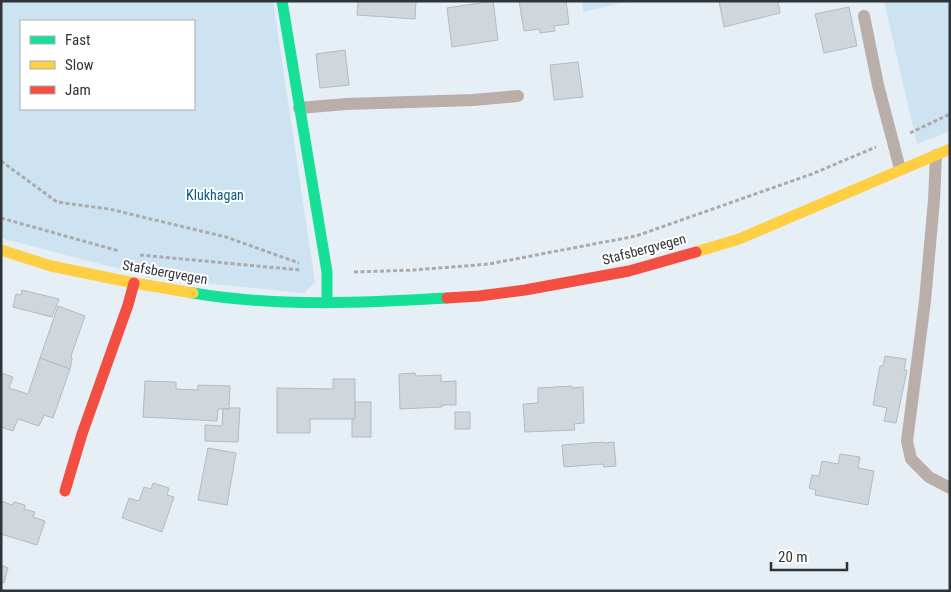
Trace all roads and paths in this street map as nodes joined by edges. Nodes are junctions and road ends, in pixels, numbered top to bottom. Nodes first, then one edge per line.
1 (282, 1) edge
2 (864, 16) dead end
3 (518, 96) dead end
4 (299, 108) junction
5 (950, 114) edge
6 (892, 141) junction
7 (950, 149) edge
8 (936, 155) junction
9 (1, 162) edge
10 (900, 169) junction
11 (1, 218) edge
12 (1, 250) edge
13 (122, 251) dead end
14 (131, 254) dead end
15 (327, 272) junction
16 (134, 283) junction
17 (328, 302) junction
18 (950, 488) edge
19 (65, 491) dead end

1 - 4 main road
2 - 6 lane
3 - 4 lane
4 - 15 main road
5 - 6 path
6 - 10 lane
6 - 15 path
7 - 8 main road, Stafsbergvegen
8 - 10 main road, Stafsbergvegen
8 - 18 lane
9 - 15 path
10 - 17 main road, Stafsbergvegen
11 - 13 path
12 - 16 main road, Stafsbergvegen
14 - 15 path
15 - 17 main road
16 - 17 main road, Stafsbergvegen
16 - 19 main road

